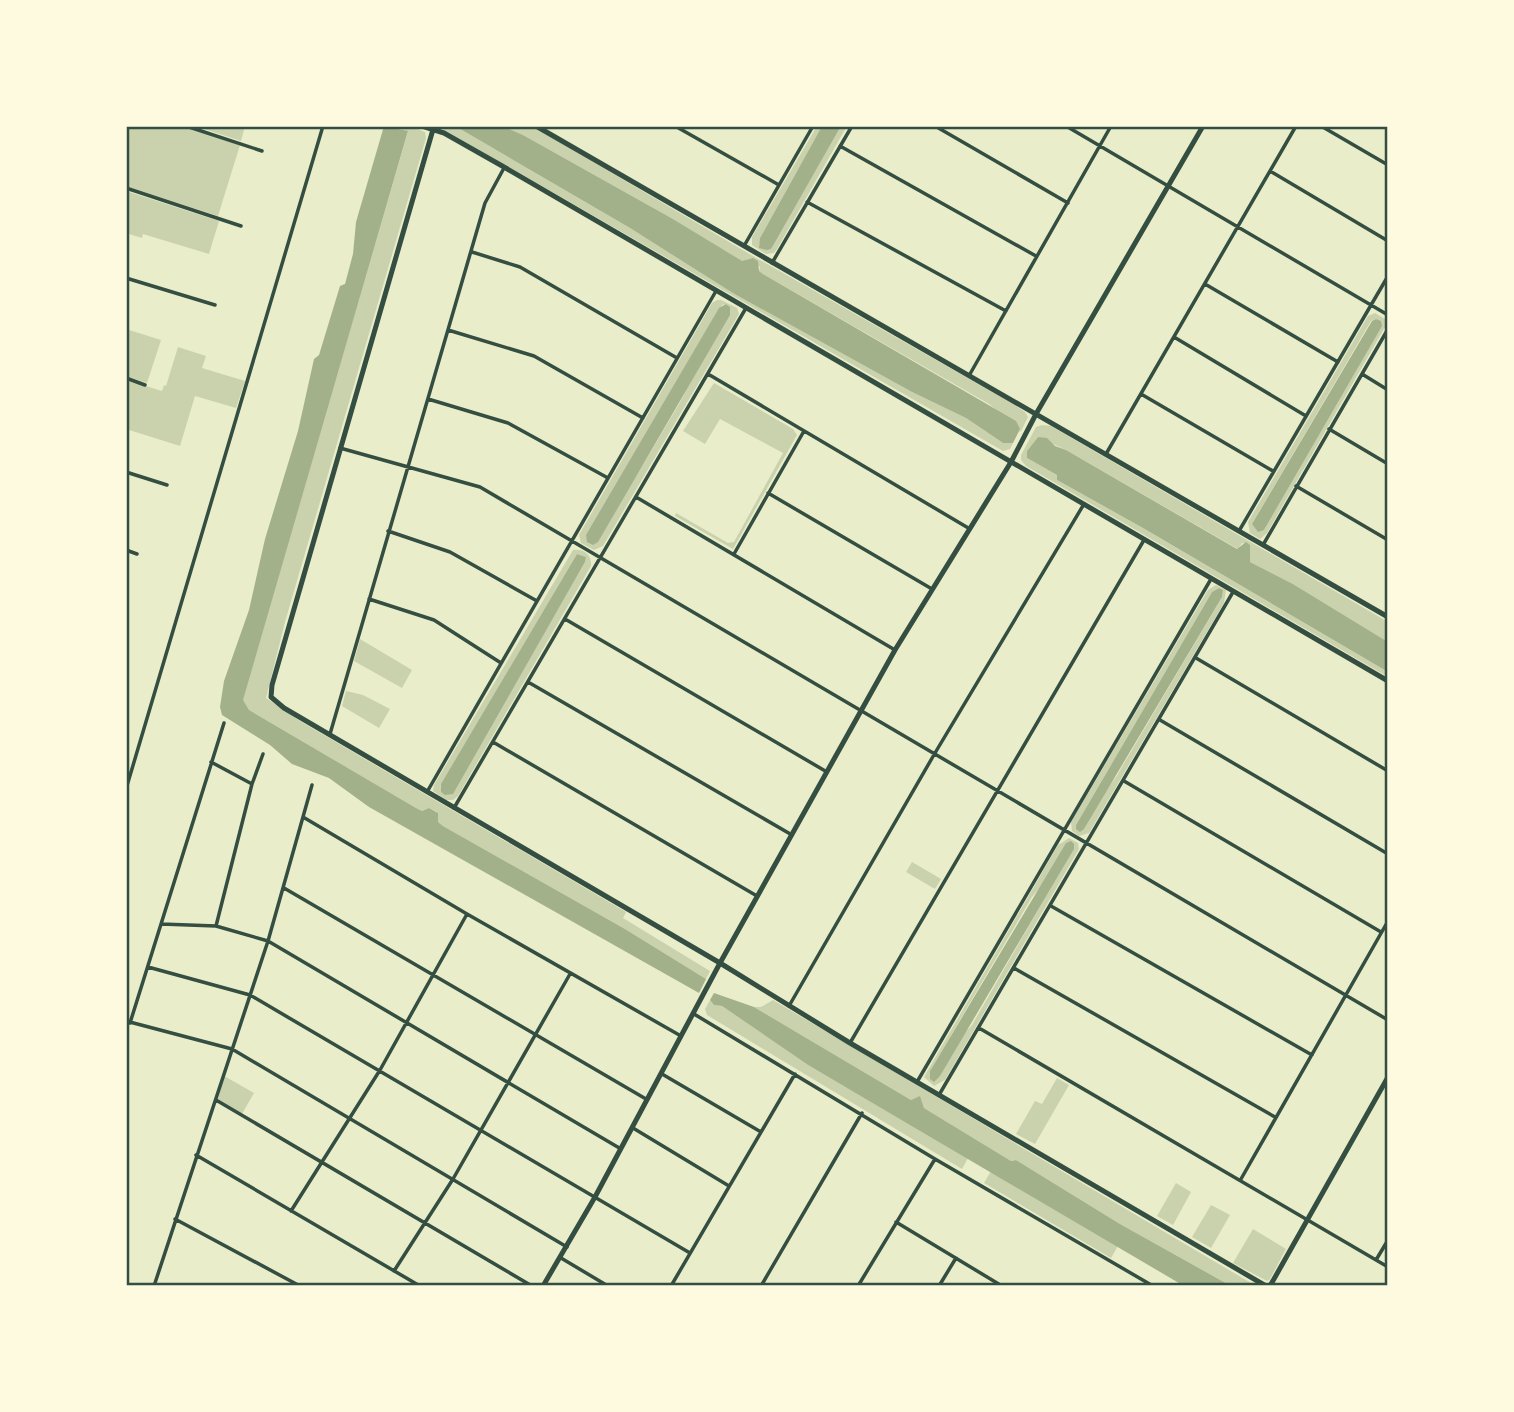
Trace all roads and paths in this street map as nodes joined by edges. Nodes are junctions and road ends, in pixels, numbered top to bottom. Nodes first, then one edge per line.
1 (186, 126) edge
2 (323, 126) edge
3 (422, 126) edge
4 (536, 126) edge
5 (675, 126) edge
6 (812, 126) edge
7 (852, 126) edge
8 (935, 126) edge
9 (1066, 126) edge
10 (1111, 126) edge
11 (1203, 126) edge
12 (1296, 126) edge
13 (1321, 126) edge
14 (433, 128) edge
15 (840, 146) junction
16 (1100, 146) junction
17 (262, 151) dead end
18 (1388, 165) edge
19 (504, 167) junction
20 (1270, 171) junction
21 (779, 185) junction
22 (1168, 187) junction
23 (126, 188) edge
24 (807, 202) junction
25 (1068, 203) junction
26 (241, 226) dead end
27 (1237, 226) junction
28 (1388, 241) edge
29 (744, 246) junction
30 (471, 252) junction
31 (1037, 257) junction
32 (772, 263) junction
33 (1388, 275) edge
34 (126, 278) edge
35 (1205, 284) junction
36 (716, 291) junction
37 (215, 305) dead end
38 (1370, 305) junction
39 (746, 309) junction
40 (1006, 311) junction
41 (1388, 315) edge
42 (1388, 329) edge
43 (448, 330) junction
44 (1174, 337) junction
45 (677, 358) junction
46 (1338, 362) junction
47 (708, 374) junction
48 (970, 374) junction
49 (1362, 374) junction
50 (126, 378) edge
51 (145, 385) dead end
52 (1388, 390) edge
53 (1141, 394) junction
54 (428, 399) junction
55 (1036, 414) junction
56 (1306, 416) junction
57 (643, 418) junction
58 (1329, 429) junction
59 (804, 431) junction
60 (341, 448) junction
61 (1106, 454) junction
62 (1011, 462) junction
63 (1388, 464) edge
64 (406, 466) junction
65 (1273, 471) junction
66 (126, 472) edge
67 (608, 478) junction
68 (167, 485) dead end
69 (1296, 486) junction
70 (768, 493) junction
71 (636, 497) junction
72 (1084, 503) junction
73 (970, 529) junction
74 (388, 531) junction
75 (1239, 531) junction
76 (1145, 538) junction
77 (1388, 540) edge
78 (571, 541) junction
79 (1263, 545) junction
80 (126, 550) edge
81 (137, 554) dead end
82 (734, 554) junction
83 (600, 557) junction
84 (1212, 578) junction
85 (933, 589) junction
86 (1234, 591) junction
87 (369, 599) junction
88 (537, 601) junction
89 (1388, 617) edge
90 (565, 619) junction
91 (895, 650) junction
92 (1196, 658) junction
93 (500, 663) junction
94 (1388, 681) edge
95 (528, 682) junction
96 (862, 711) junction
97 (1160, 720) junction
98 (224, 723) dead end
99 (330, 734) junction
100 (493, 742) junction
101 (935, 753) junction
102 (263, 754) dead end
103 (211, 762) junction
104 (1388, 771) edge
105 (827, 772) junction
106 (1124, 781) junction
107 (252, 784) junction
108 (312, 785) dead end
109 (126, 789) edge
110 (997, 790) junction
111 (427, 792) junction
112 (454, 808) junction
113 (303, 817) junction
114 (1063, 830) junction
115 (792, 835) junction
116 (1086, 843) junction
117 (1388, 855) edge
118 (284, 888) junction
119 (757, 896) junction
120 (1051, 906) junction
121 (467, 914) junction
122 (1388, 921) edge
123 (161, 924) junction
124 (216, 926) junction
125 (1381, 932) junction
126 (268, 941) junction
127 (720, 963) junction
128 (148, 967) junction
129 (1014, 968) junction
130 (570, 974) junction
131 (432, 975) junction
132 (1347, 994) junction
133 (250, 995) junction
134 (789, 1006) junction
135 (694, 1014) junction
136 (1388, 1020) edge
137 (128, 1022) edge
138 (405, 1023) junction
139 (979, 1028) junction
140 (536, 1036) junction
141 (681, 1037) junction
142 (850, 1042) junction
143 (232, 1049) junction
144 (1312, 1055) junction
145 (380, 1070) junction
146 (662, 1074) junction
147 (795, 1074) junction
148 (1388, 1077) edge
149 (917, 1082) junction
150 (508, 1083) junction
151 (939, 1095) junction
152 (216, 1100) junction
153 (648, 1100) junction
154 (862, 1113) junction
155 (349, 1117) junction
156 (1275, 1117) junction
157 (633, 1128) junction
158 (481, 1129) junction
159 (761, 1132) junction
160 (621, 1149) junction
161 (196, 1154) junction
162 (935, 1159) junction
163 (321, 1163) junction
164 (453, 1179) junction
165 (1241, 1179) junction
166 (729, 1186) junction
167 (595, 1197) junction
168 (291, 1211) junction
169 (175, 1219) junction
170 (1308, 1221) junction
171 (897, 1222) junction
172 (425, 1224) junction
173 (1388, 1240) edge
174 (567, 1247) junction
175 (690, 1253) junction
176 (561, 1258) junction
177 (956, 1258) junction
178 (1376, 1260) junction
179 (1388, 1267) edge
180 (394, 1271) junction
181 (154, 1286) edge
182 (300, 1286) edge
183 (420, 1286) edge
184 (532, 1286) edge
185 (543, 1286) edge
186 (608, 1286) edge
187 (671, 1286) edge
188 (761, 1286) edge
189 (858, 1286) edge
190 (939, 1286) edge
191 (1002, 1286) edge
192 (1153, 1286) edge
193 (1268, 1286) edge

1 - 17 street
2 - 109 street
3 - 14 street
4 - 29 street
5 - 21 street
6 - 21 street
7 - 15 street
8 - 25 street
9 - 16 street
10 - 16 street
11 - 22 street
12 - 20 street
13 - 18 street
14 - 19 street
14 - 60 street
15 - 24 street
15 - 31 street
16 - 22 street
16 - 25 street
19 - 30 street
19 - 36 street
20 - 27 street
20 - 28 street
21 - 29 street
22 - 27 street
22 - 55 street
23 - 26 street
24 - 32 street
24 - 40 street
25 - 31 street
27 - 35 street
27 - 38 street
29 - 32 street
30 - 43 street
30 - 45 street
31 - 40 street
32 - 48 street
33 - 38 street
34 - 37 street
35 - 44 street
35 - 46 street
36 - 39 street
36 - 45 street
38 - 41 street
38 - 46 street
39 - 47 street
39 - 62 street
40 - 48 street
42 - 49 street
43 - 54 street
43 - 57 street
44 - 53 street
44 - 56 street
45 - 57 street
46 - 56 street
47 - 59 street
47 - 71 street
48 - 55 street
49 - 52 street
49 - 58 street
50 - 51 street
53 - 61 street
53 - 65 street
54 - 64 street
54 - 67 street
55 - 61 street
55 - 62 street
56 - 65 street
57 - 67 street
58 - 63 street
58 - 69 street
59 - 70 street
59 - 73 street
60 - 64 street
60 - 99 street
61 - 75 street
62 - 72 street
62 - 73 street
64 - 74 street
64 - 78 street
65 - 75 street
66 - 68 street
67 - 78 street
69 - 77 street
69 - 79 street
70 - 82 street
70 - 85 street
71 - 82 street
71 - 83 street
72 - 76 street
72 - 101 street
73 - 85 street
74 - 87 street
74 - 88 street
75 - 79 street
76 - 84 street
76 - 110 street
78 - 83 street
78 - 88 street
79 - 89 street
80 - 81 street
82 - 91 street
83 - 90 street
83 - 96 street
84 - 86 street
84 - 114 street
85 - 91 street
86 - 92 street
86 - 94 street
87 - 93 street
87 - 99 street
88 - 93 street
90 - 95 street
90 - 105 street
91 - 96 street
92 - 97 street
92 - 104 street
93 - 111 street
95 - 100 street
95 - 115 street
96 - 101 street
96 - 105 street
97 - 106 street
97 - 117 street
98 - 103 street
99 - 111 street
100 - 112 street
100 - 119 street
101 - 110 street
101 - 134 street
102 - 107 street
103 - 107 street
103 - 123 street
105 - 115 street
106 - 116 street
106 - 125 street
107 - 124 street
108 - 113 street
110 - 114 street
110 - 142 street
111 - 112 street
112 - 127 street
113 - 118 street
113 - 121 street
114 - 116 street
114 - 149 street
115 - 119 street
116 - 120 street
116 - 132 street
118 - 126 street
118 - 131 street
119 - 127 street
120 - 129 street
120 - 144 street
121 - 130 street
121 - 131 street
122 - 125 street
123 - 124 street
123 - 128 street
124 - 126 street
125 - 132 street
126 - 133 street
126 - 138 street
127 - 134 street
127 - 135 street
128 - 133 street
128 - 137 street
129 - 139 street
129 - 156 street
130 - 140 street
130 - 141 street
131 - 138 street
131 - 140 street
132 - 136 street
132 - 144 street
133 - 143 street
133 - 145 street
134 - 142 street
135 - 141 street
135 - 147 street
137 - 143 street
138 - 145 street
138 - 150 street
139 - 151 street
139 - 165 street
140 - 150 street
140 - 153 street
141 - 146 street
142 - 149 street
143 - 152 street
143 - 155 street
144 - 156 street
145 - 155 street
145 - 158 street
146 - 153 street
146 - 159 street
147 - 154 street
147 - 159 street
148 - 170 street
149 - 151 street
150 - 158 street
150 - 160 street
151 - 193 street
152 - 161 street
152 - 163 street
153 - 157 street
154 - 162 street
154 - 188 street
155 - 163 street
155 - 164 street
156 - 165 street
157 - 160 street
157 - 166 street
158 - 164 street
158 - 167 street
159 - 166 street
160 - 167 street
161 - 168 street
161 - 169 street
162 - 171 street
162 - 192 street
163 - 168 street
163 - 172 street
164 - 172 street
164 - 174 street
165 - 170 street
166 - 175 street
167 - 174 street
167 - 175 street
168 - 180 street
169 - 181 street
169 - 182 street
170 - 178 street
170 - 193 street
171 - 177 street
171 - 189 street
172 - 180 street
172 - 184 street
173 - 178 street
174 - 176 street
175 - 187 street
176 - 185 street
176 - 186 street
177 - 190 street
177 - 191 street
178 - 179 street
180 - 183 street

